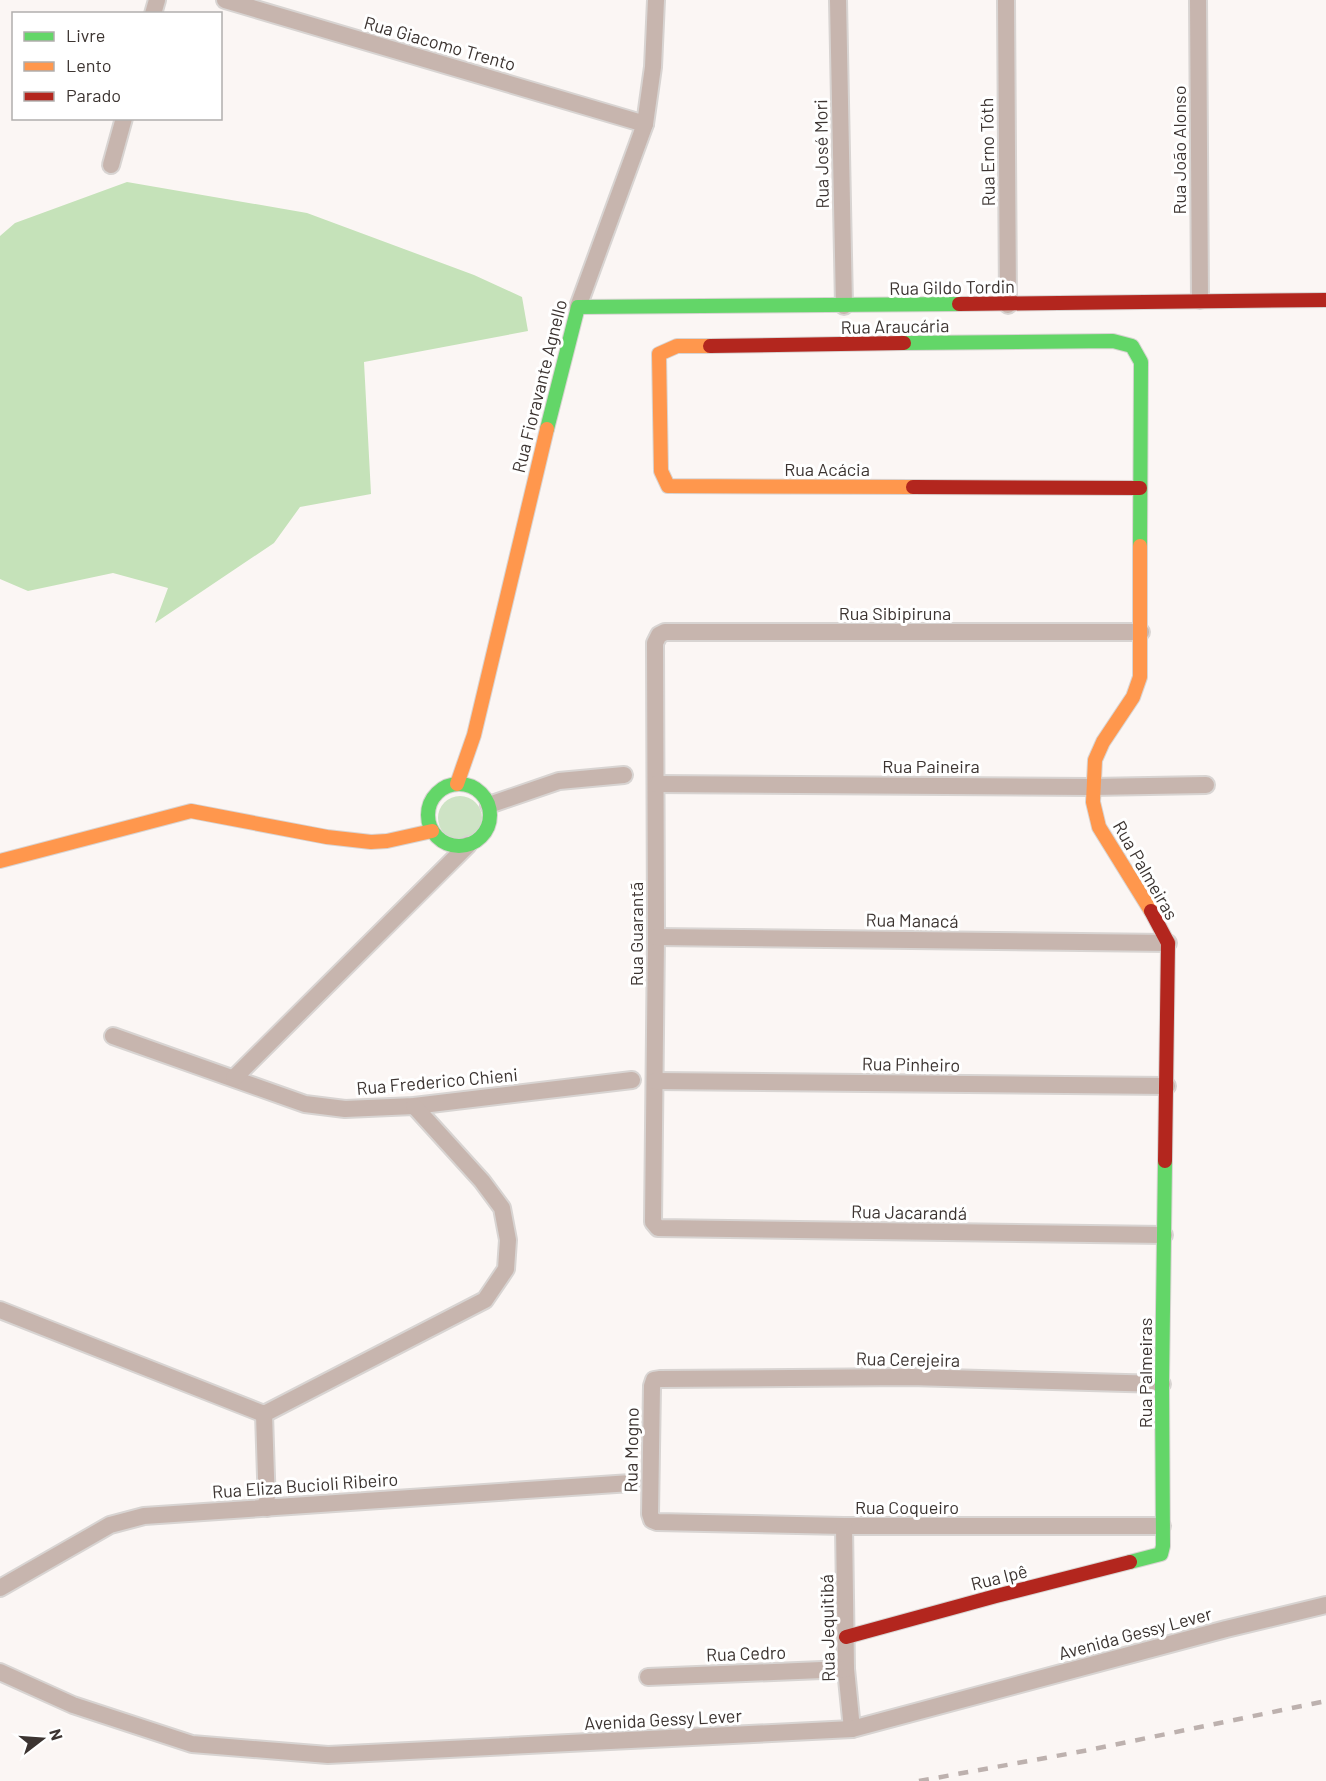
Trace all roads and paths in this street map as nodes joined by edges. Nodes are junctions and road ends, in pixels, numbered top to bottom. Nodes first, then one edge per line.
1 (225, 0) edge
2 (656, 0) edge
3 (838, 0) edge
4 (1005, 0) edge
5 (1198, 0) edge
6 (123, 120) edge
7 (645, 124) junction
8 (111, 165) dead end
9 (1200, 300) junction
10 (1326, 300) edge
11 (1008, 305) junction
12 (844, 306) junction
13 (578, 307) junction
14 (1113, 341) joint
15 (677, 346) joint
16 (1140, 488) junction
17 (1141, 632) junction
18 (654, 643) joint
19 (624, 775) dead end
20 (457, 784) junction
21 (656, 784) junction
22 (1206, 785) dead end
23 (1092, 787) junction
24 (489, 805) junction
25 (432, 831) junction
26 (468, 845) junction
27 (0, 861) edge
28 (656, 937) junction
29 (1168, 943) junction
30 (113, 1036) dead end
31 (234, 1078) junction
32 (633, 1080) dead end
33 (655, 1081) junction
34 (1167, 1086) junction
35 (414, 1106) junction
36 (654, 1226) joint
37 (1164, 1235) junction
38 (0, 1310) edge
39 (654, 1380) joint
40 (1162, 1384) junction
41 (264, 1414) junction
42 (631, 1483) dead end
43 (267, 1508) junction
44 (652, 1520) joint
45 (844, 1526) junction
46 (1162, 1526) junction
47 (1161, 1554) joint
48 (0, 1588) edge
49 (1326, 1605) edge
50 (846, 1637) junction
51 (846, 1669) junction
52 (0, 1672) edge
53 (648, 1677) dead end
54 (852, 1729) junction

1 - 7 street, Rua Giacomo Trento
2 - 7 street, Rua Fioravante Agnello
3 - 12 street, Rua José Mori
4 - 11 street, Rua Erno Tóth
5 - 9 street, Rua João Alonso
6 - 8 street
7 - 13 street, Rua Fioravante Agnello
9 - 10 street, Rua Gildo Tordin
9 - 11 street, Rua Gildo Tordin
11 - 12 street, Rua Gildo Tordin
12 - 13 street, Rua Gildo Tordin
13 - 20 street, Rua Fioravante Agnello
14 - 15 street, Rua Araucária
14 - 16 street, Rua Palmeiras
15 - 16 street, Rua Acácia
16 - 17 street, Rua Palmeiras
17 - 18 street, Rua Sibipiruna
17 - 23 street, Rua Palmeiras
18 - 21 street, Rua Guarantã
19 - 24 street
20 - 24 street
20 - 25 street
21 - 23 street, Rua Paineira
21 - 28 street, Rua Guarantã
22 - 23 street, Rua Paineira
23 - 29 street, Rua Palmeiras
24 - 26 street
25 - 26 street
25 - 27 street
26 - 31 street
28 - 29 street, Rua Manacá
28 - 33 street, Rua Guarantã
29 - 34 street, Rua Palmeiras
30 - 31 street, Rua Frederico Chieni
31 - 35 street, Rua Frederico Chieni
32 - 35 street, Rua Frederico Chieni
33 - 34 street, Rua Pinheiro
33 - 36 street, Rua Guarantã
34 - 37 street, Rua Palmeiras
35 - 41 street
36 - 37 street, Rua Jacarandá
37 - 40 street, Rua Palmeiras
38 - 41 street
39 - 40 street, Rua Cerejeira
39 - 44 street, Rua Mogno
40 - 46 street, Rua Palmeiras
41 - 43 street
42 - 43 street, Rua Eliza Bucioli Ribeiro
43 - 48 street, Rua Eliza Bucioli Ribeiro
44 - 45 street, Rua Coqueiro
45 - 46 street, Rua Coqueiro
45 - 50 street, Rua Jequitibá
46 - 47 street, Rua Palmeiras
47 - 50 street, Rua Ipê
49 - 54 street, Avenida Gessy Lever
50 - 51 street, Rua Jequitibá
51 - 53 street, Rua Cedro
51 - 54 street, Rua Jequitibá
52 - 54 street, Avenida Gessy Lever

